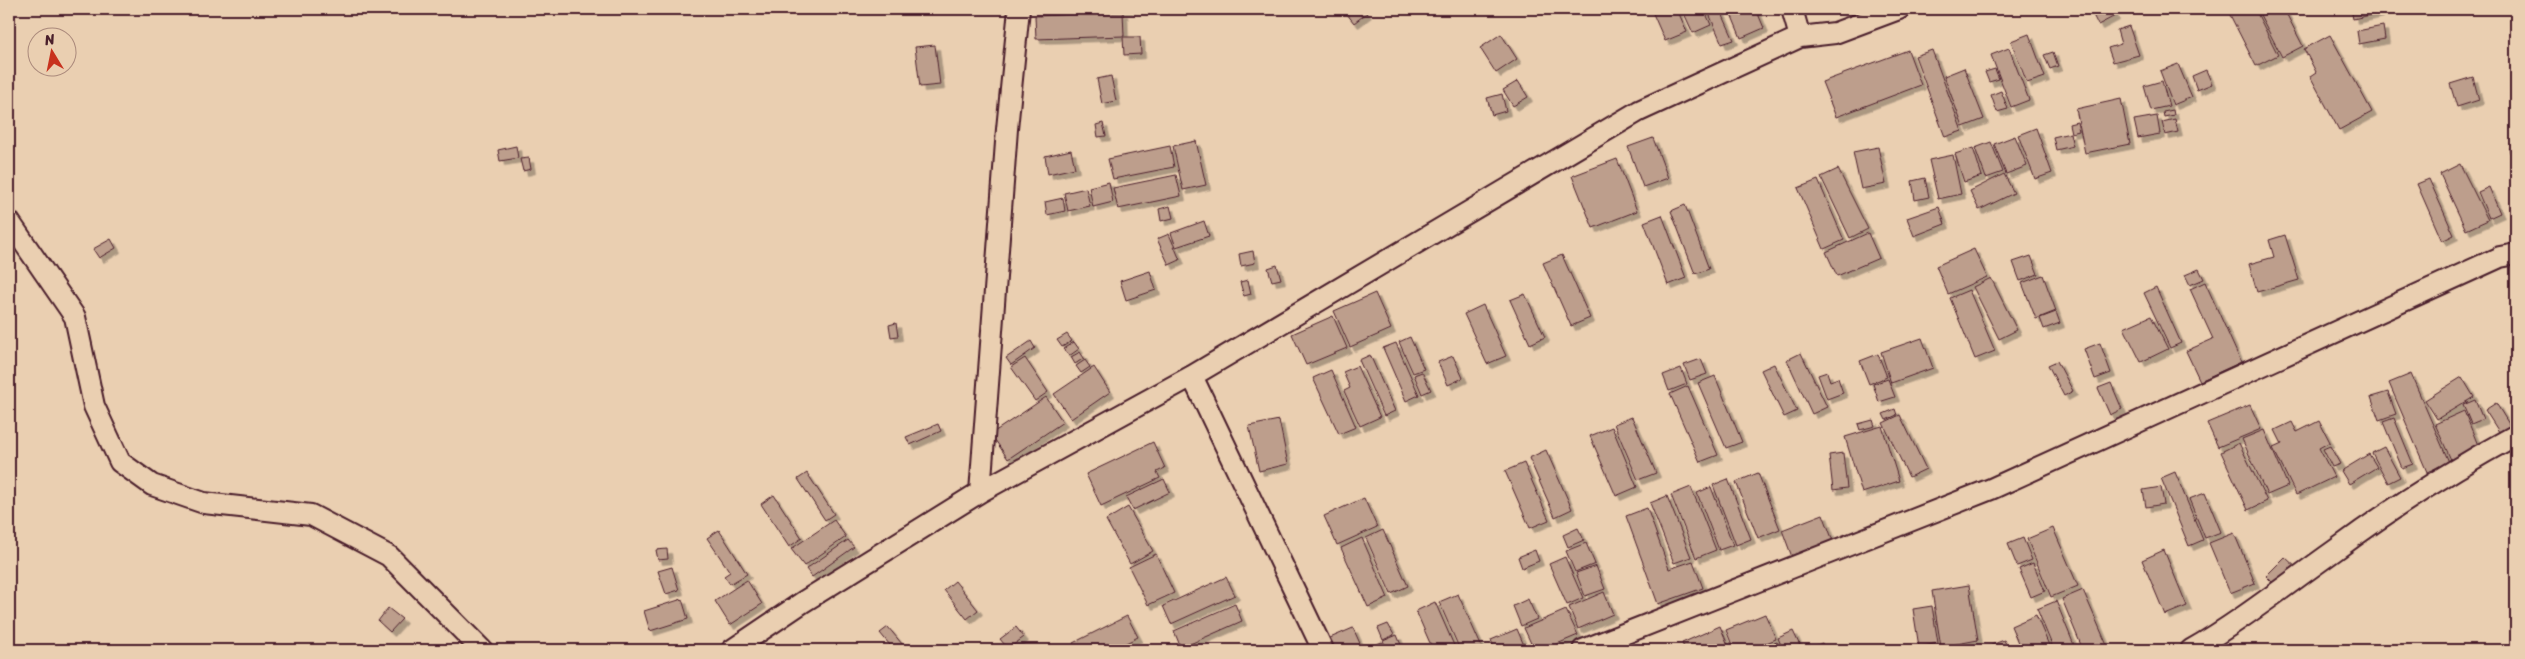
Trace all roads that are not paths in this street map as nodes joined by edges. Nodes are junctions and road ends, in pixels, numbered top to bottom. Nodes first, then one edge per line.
1 (1019, 9) edge
2 (1792, 9) edge
3 (1899, 9) edge
4 (1800, 37) junction
5 (9, 221) edge
6 (2516, 254) edge
7 (1192, 376) junction
8 (2516, 435) edge
9 (980, 492) junction
10 (482, 650) edge
11 (732, 650) edge
12 (1323, 650) edge
13 (1583, 650) edge
14 (2191, 650) edge

1 - 9 street
2 - 4 street
3 - 4 street
4 - 7 street
5 - 10 street
6 - 13 street
7 - 9 street
7 - 12 street
8 - 14 street
9 - 11 street

